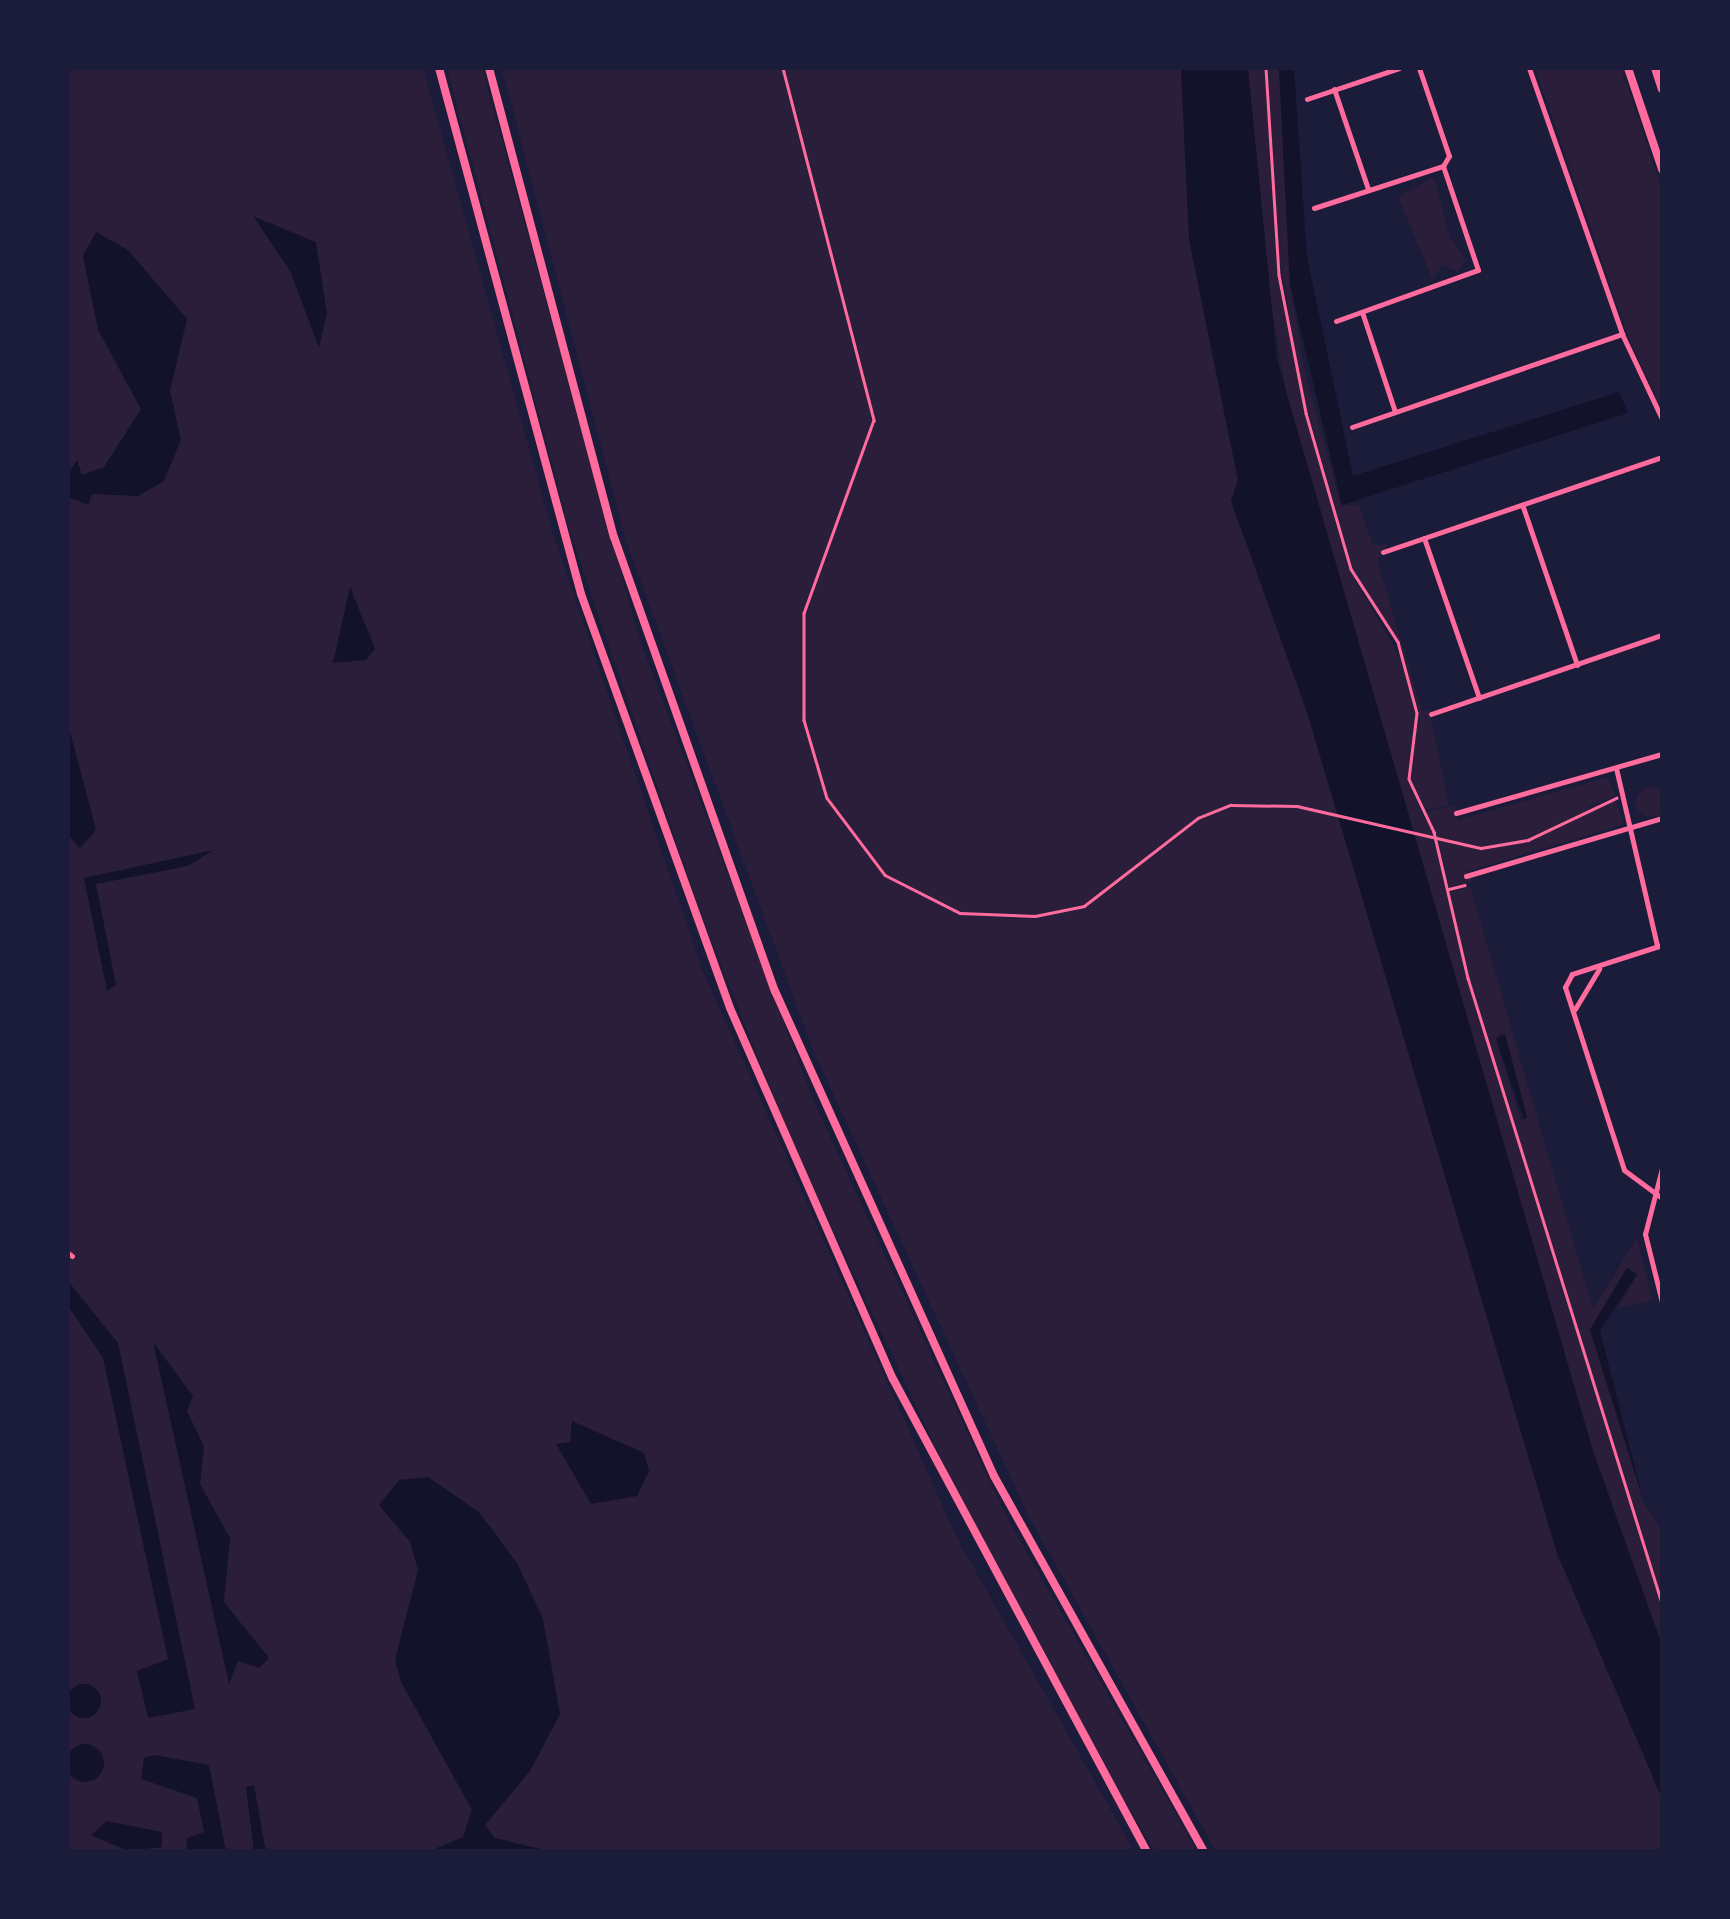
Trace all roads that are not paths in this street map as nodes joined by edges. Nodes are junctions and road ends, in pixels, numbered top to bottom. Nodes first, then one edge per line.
1 (438, 68) edge
2 (489, 68) edge
3 (1400, 68) edge
4 (1419, 68) edge
5 (1529, 68) edge
6 (1628, 68) edge
7 (1655, 68) edge
8 (1662, 89) edge
9 (1334, 90) junction
10 (1307, 99) dead end
11 (1443, 166) junction
12 (1662, 169) edge
13 (1368, 189) junction
14 (1314, 208) dead end
15 (1362, 312) junction
16 (1336, 321) dead end
17 (1622, 334) junction
18 (1395, 412) junction
19 (1662, 419) edge
20 (1352, 427) dead end
21 (1662, 457) edge
22 (1522, 506) junction
23 (1424, 538) junction
24 (1383, 552) dead end
25 (1662, 636) edge
26 (1577, 664) junction
27 (1479, 698) junction
28 (1431, 714) dead end
29 (1662, 754) edge
30 (1616, 768) junction
31 (1456, 813) dead end
32 (1662, 818) edge
33 (1634, 826) junction
34 (1466, 876) dead end
35 (1660, 946) edge
36 (1599, 969) junction
37 (1575, 1009) junction
38 (1662, 1168) edge
39 (1650, 1192) junction
40 (1662, 1198) edge
41 (1662, 1297) edge
42 (1147, 1852) edge
43 (1204, 1852) edge

1 - 42 main road
2 - 43 main road
3 - 9 street
4 - 11 street
5 - 17 street
6 - 12 main road
7 - 8 main road
9 - 10 street
9 - 13 street
11 - 13 street
11 - 15 street
13 - 14 street
15 - 16 street
15 - 18 street
17 - 18 street
17 - 19 street
18 - 20 street
21 - 22 street
22 - 23 street
22 - 26 street
23 - 24 street
23 - 27 street
25 - 26 street
26 - 27 street
27 - 28 street
29 - 30 street
30 - 31 street
30 - 33 street
32 - 33 street
33 - 34 street
33 - 35 street
35 - 36 street
36 - 37 street
36 - 37 street
37 - 39 street
38 - 39 street
39 - 40 street
39 - 41 street

